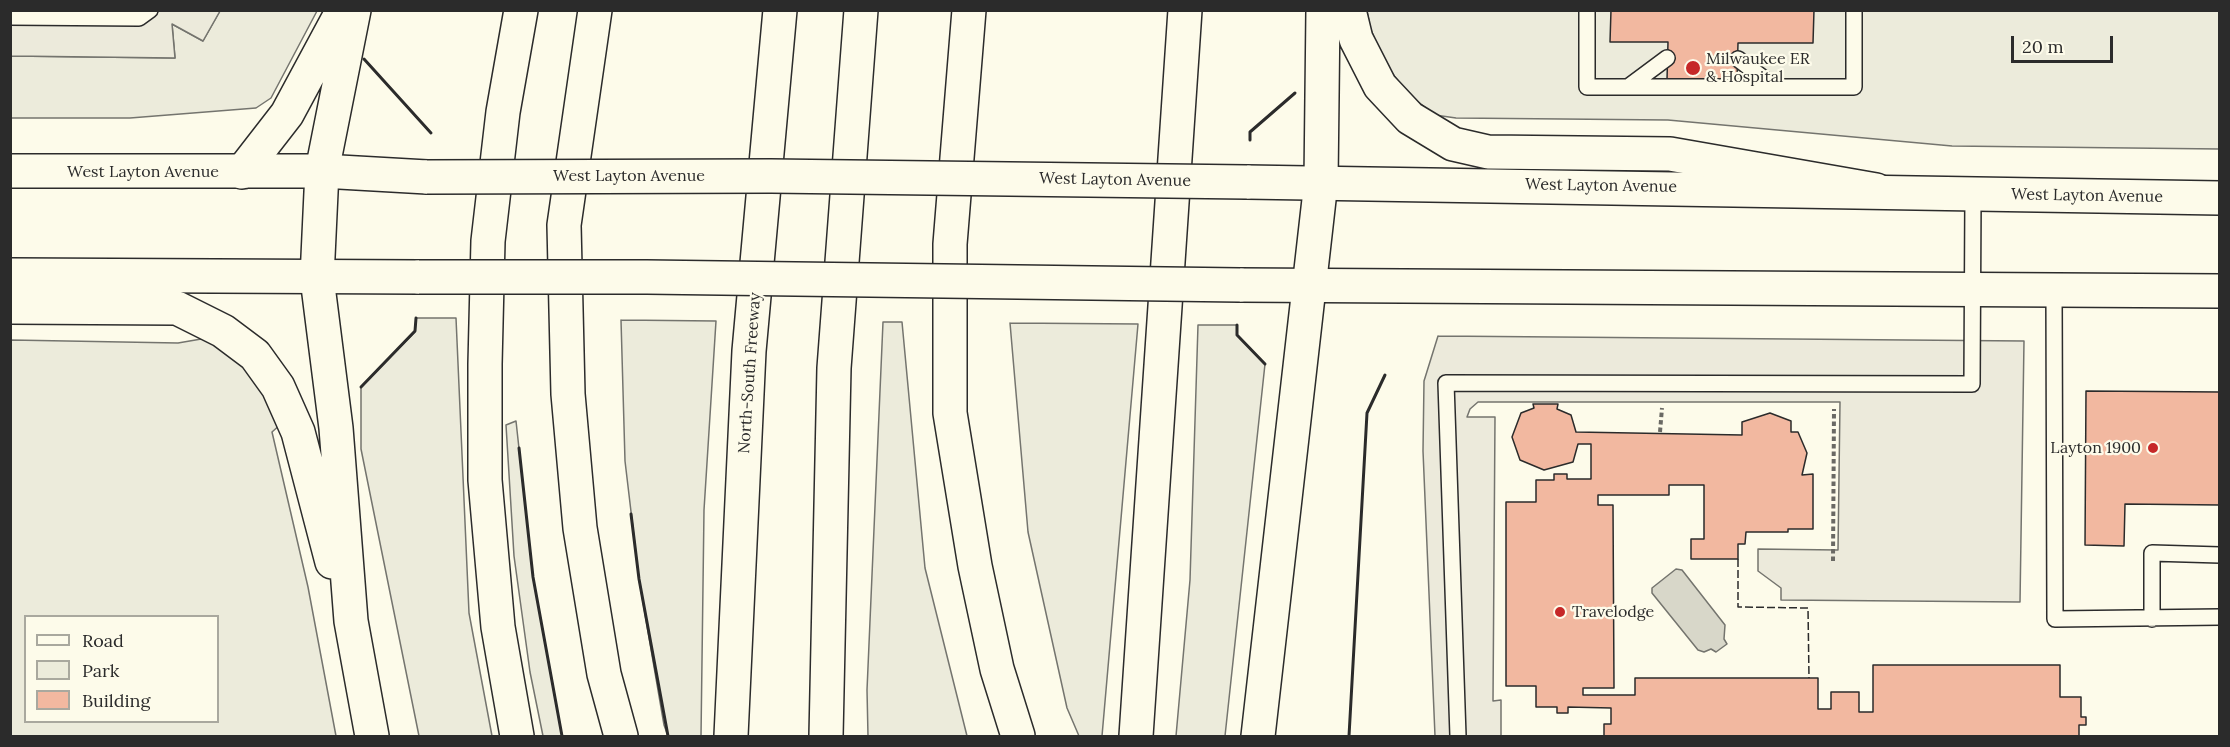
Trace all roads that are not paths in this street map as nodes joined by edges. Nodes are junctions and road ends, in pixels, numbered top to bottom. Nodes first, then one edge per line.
1 (150, 10) edge
2 (343, 10) edge
3 (354, 10) edge
4 (521, 10) edge
5 (595, 10) edge
6 (780, 10) edge
7 (861, 10) edge
8 (969, 10) edge
9 (1185, 10) edge
10 (1323, 10) edge
11 (1350, 10) edge
12 (1587, 10) edge
13 (1854, 10) edge
14 (10, 17) edge
15 (1667, 58) dead end
16 (1738, 58) dead end
17 (1628, 87) junction
18 (1775, 87) junction
19 (10, 171) edge
20 (322, 171) junction
21 (242, 172) junction
22 (1321, 182) junction
23 (1876, 190) junction
24 (1974, 195) junction
25 (2220, 198) edge
26 (10, 275) edge
27 (317, 278) junction
28 (1308, 285) junction
29 (1973, 290) junction
30 (2054, 291) junction
31 (2220, 291) edge
32 (10, 307) edge
33 (2220, 555) edge
34 (2220, 617) edge
35 (2152, 619) junction
36 (351, 621) junction
37 (372, 736) edge
38 (517, 736) edge
39 (621, 736) edge
40 (731, 736) edge
41 (826, 736) edge
42 (1018, 736) edge
43 (1136, 736) edge
44 (1258, 736) edge
45 (1458, 736) edge

1 - 14 lane
2 - 21 main road
3 - 20 main road
4 - 38 main road
5 - 39 main road
6 - 40 main road, North-South Freeway
7 - 41 main road
8 - 42 main road
9 - 43 main road
10 - 22 main road
11 - 23 main road
12 - 17 lane
13 - 18 lane
15 - 17 lane
16 - 18 lane
17 - 18 lane
19 - 21 main road, West Layton Avenue
20 - 21 main road, West Layton Avenue
20 - 22 main road, West Layton Avenue, bridge
20 - 27 main road
22 - 23 main road, West Layton Avenue
22 - 28 main road
23 - 24 main road, West Layton Avenue
24 - 25 main road, West Layton Avenue
24 - 29 lane
26 - 27 main road
27 - 28 main road, bridge
27 - 36 main road
28 - 29 main road
28 - 44 main road
29 - 30 main road
29 - 45 lane
30 - 31 main road
30 - 35 lane
32 - 36 main road
33 - 35 lane
34 - 35 lane
36 - 37 main road

